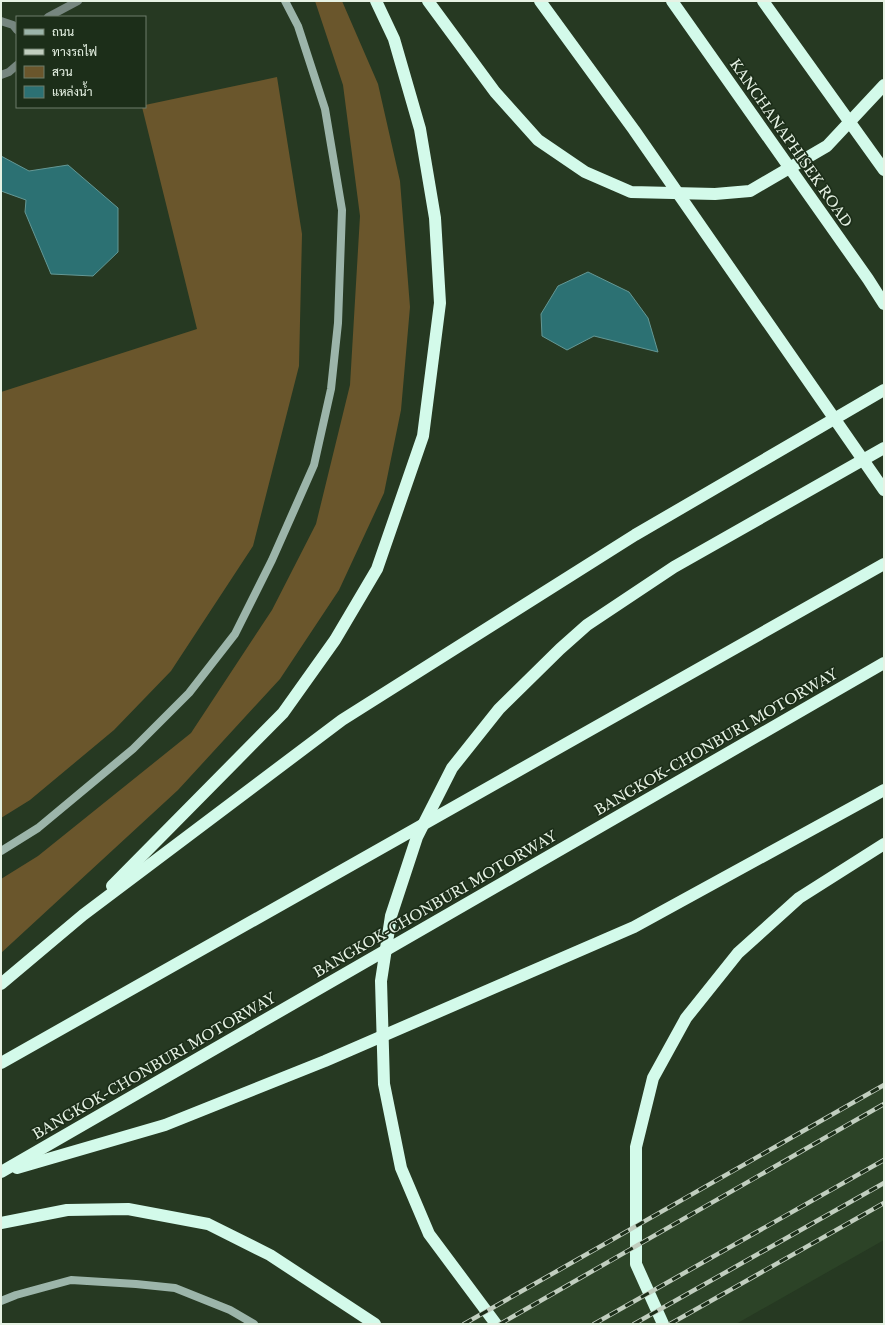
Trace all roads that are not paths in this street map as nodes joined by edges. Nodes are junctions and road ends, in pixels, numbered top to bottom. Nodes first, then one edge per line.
1 (78, 1) edge
2 (286, 1) edge
3 (376, 1) edge
4 (428, 1) edge
5 (540, 1) edge
6 (672, 1) edge
7 (763, 1) edge
8 (50, 16) edge
9 (1, 20) edge
10 (16, 29) edge
11 (16, 66) edge
12 (1, 75) edge
13 (884, 85) edge
14 (884, 170) edge
15 (884, 304) edge
16 (884, 390) edge
17 (884, 448) edge
18 (884, 490) edge
19 (884, 564) edge
20 (884, 663) edge
21 (884, 790) edge
22 (884, 844) edge
23 (1, 851) edge
24 (83, 915) junction
25 (1, 984) edge
26 (1, 1064) edge
27 (1, 1172) edge
28 (1, 1223) edge
29 (1, 1301) edge
30 (254, 1324) edge
31 (375, 1324) edge
32 (496, 1324) edge
33 (663, 1324) edge

1 - 8 street
2 - 23 main road
3 - 24 highway
4 - 13 highway
5 - 18 highway
6 - 15 highway, KANCHANAPHISEK ROAD
7 - 14 highway
9 - 10 street
11 - 12 street
16 - 24 highway
17 - 32 highway
19 - 26 highway
20 - 27 highway, BANGKOK-CHONBURI MOTORWAY
21 - 27 highway
22 - 33 highway
24 - 25 highway
28 - 31 highway
29 - 30 main road

